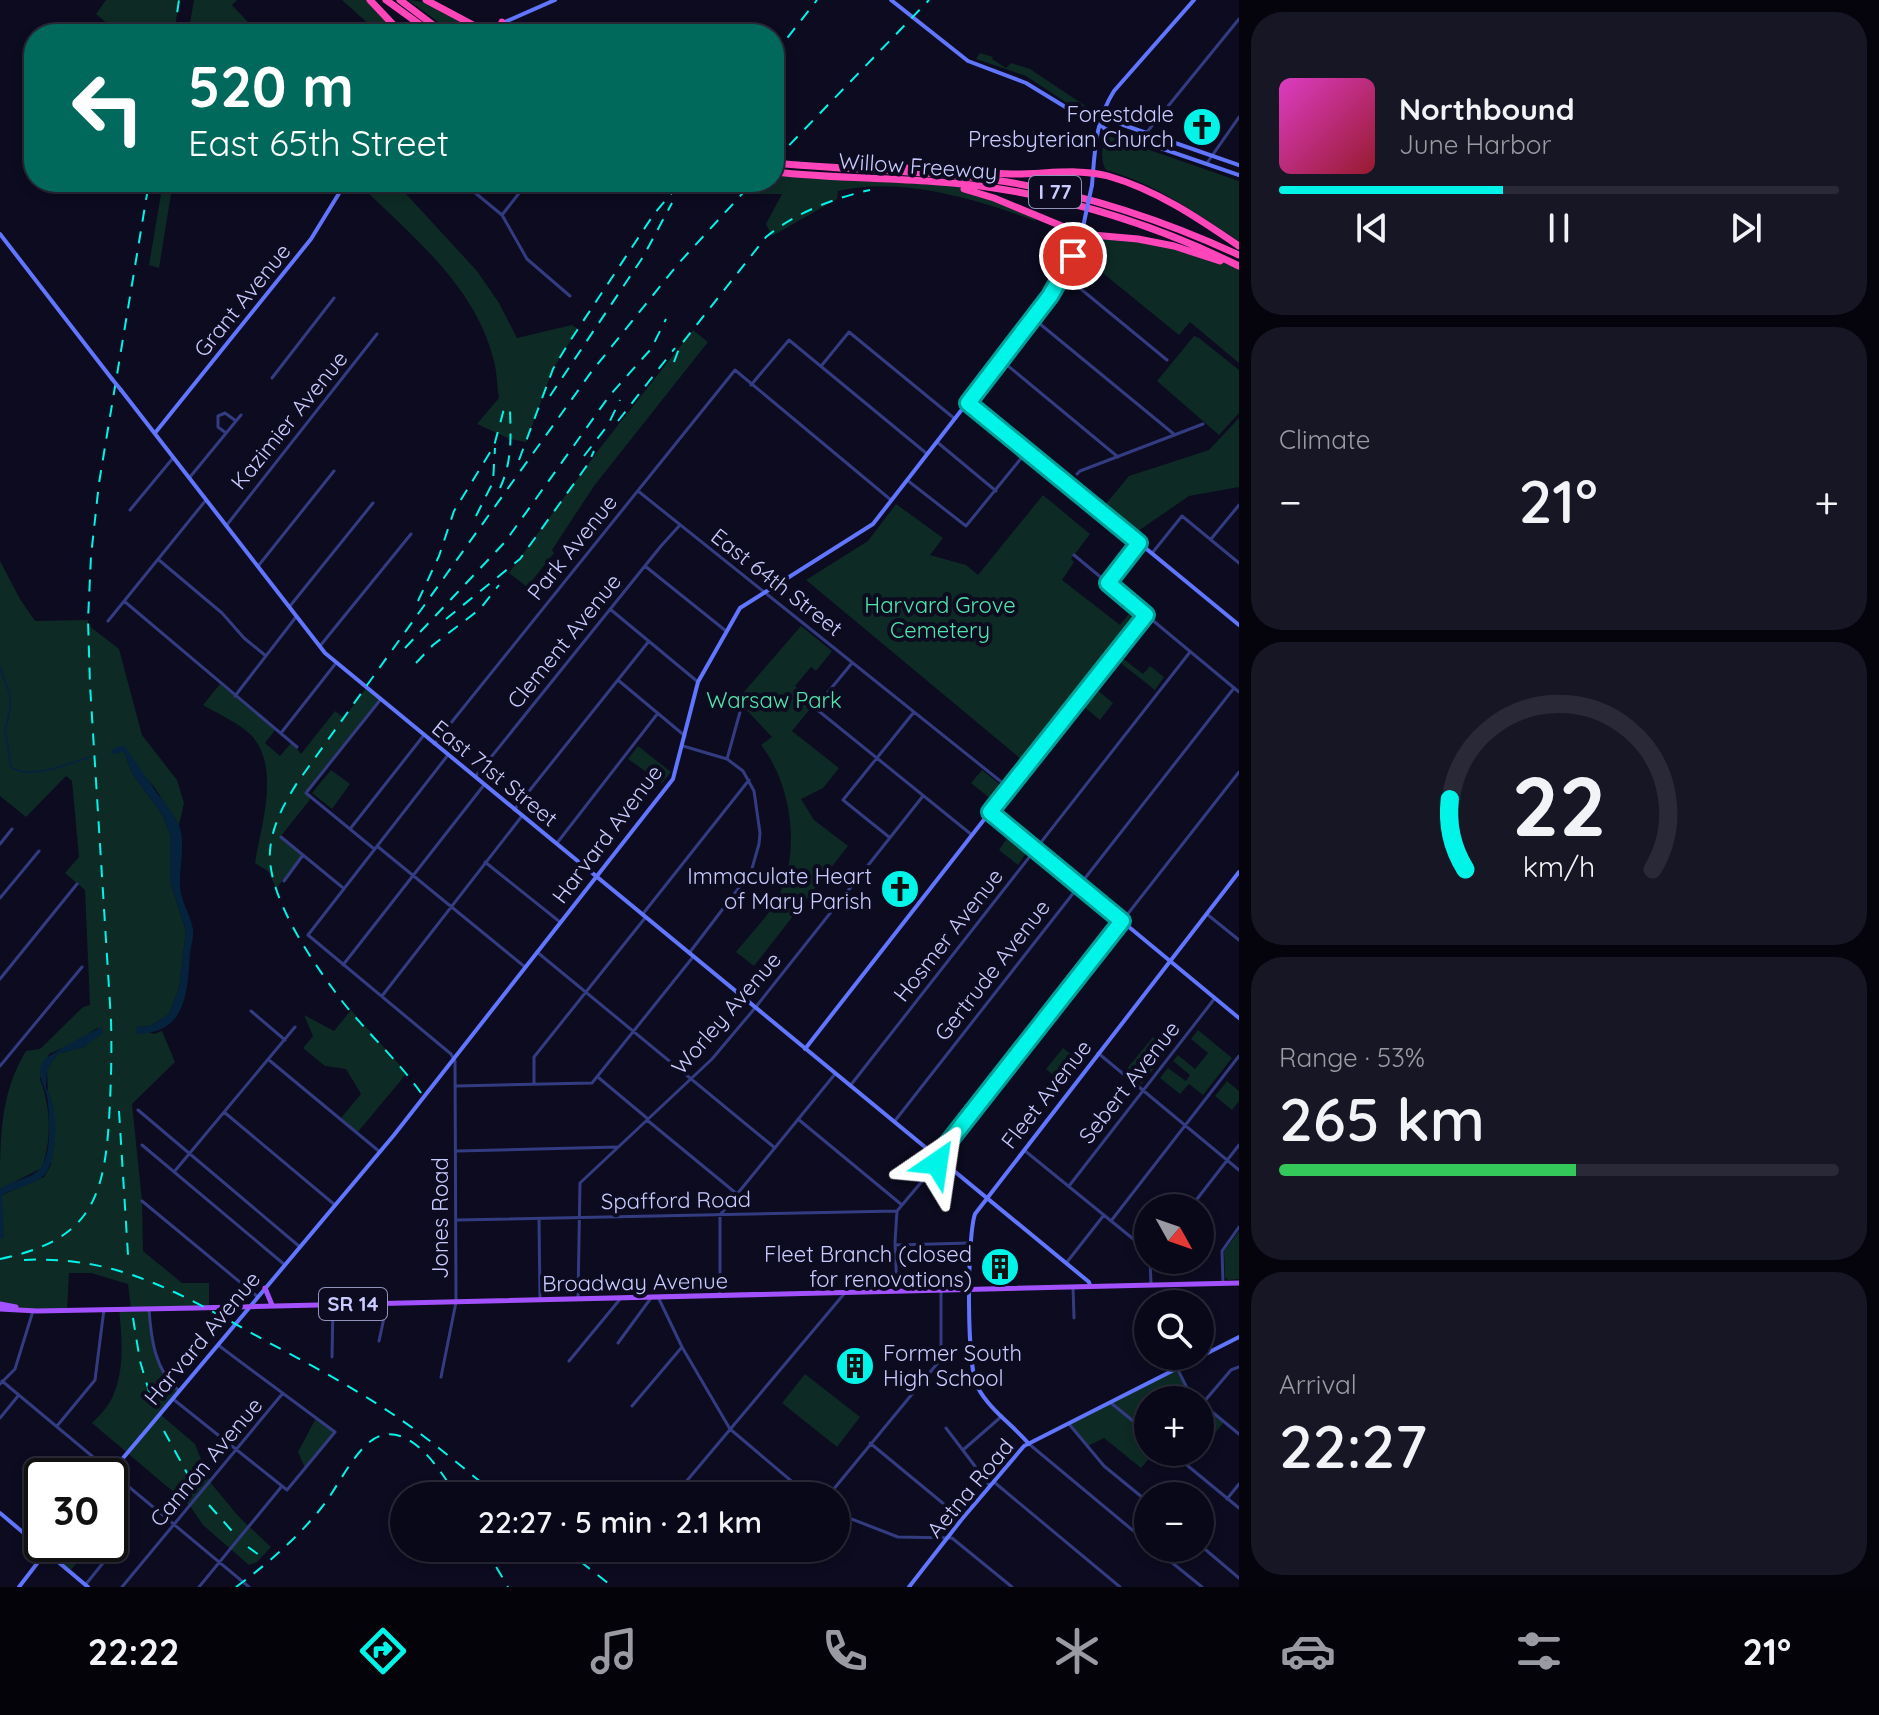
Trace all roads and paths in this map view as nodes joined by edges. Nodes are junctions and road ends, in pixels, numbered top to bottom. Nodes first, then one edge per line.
1 (370, 0) edge
2 (386, 0) edge
3 (400, 0) edge
4 (426, 0) edge
5 (536, 0) edge
6 (555, 0) edge
7 (891, 0) edge
8 (1194, 0) edge
9 (539, 6) junction
10 (1239, 19) edge
11 (502, 22) joint
12 (393, 24) edge
13 (419, 24) edge
14 (432, 24) edge
15 (471, 24) edge
16 (498, 24) edge
17 (1239, 117) edge
18 (1098, 122) junction
19 (1147, 132) junction
20 (1143, 141) junction
21 (1211, 156) junction
22 (784, 164) edge
23 (1207, 164) junction
24 (1239, 165) edge
25 (866, 169) junction
26 (784, 173) edge
27 (1093, 173) junction
28 (1239, 175) edge
29 (947, 183) junction
30 (340, 192) edge
31 (474, 192) edge
32 (520, 192) edge
33 (502, 215) junction
34 (1082, 231) junction
35 (0, 234) edge
36 (1239, 246) edge
37 (1239, 255) edge
38 (1239, 267) edge
39 (1064, 275) junction
40 (570, 296) dead end
41 (334, 298) dead end
42 (1034, 319) junction
43 (377, 334) dead end
44 (1001, 360) junction
45 (1167, 360) dead end
46 (820, 367) junction
47 (272, 378) dead end
48 (751, 385) junction
49 (968, 403) junction
50 (241, 415) dead end
51 (955, 419) junction
52 (165, 420) junction
53 (236, 421) junction
54 (146, 422) junction
55 (1203, 424) dead end
56 (155, 433) junction
57 (226, 433) junction
58 (1175, 435) junction
59 (937, 442) junction
60 (1027, 451) junction
61 (927, 454) junction
62 (1118, 457) junction
63 (173, 458) junction
64 (334, 471) dead end
65 (1077, 474) dead end
66 (190, 477) junction
67 (907, 480) junction
68 (637, 490) junction
69 (996, 491) junction
70 (206, 500) junction
71 (891, 500) junction
72 (373, 503) dead end
73 (1239, 505) edge
74 (130, 510) dead end
75 (680, 525) junction
76 (226, 526) junction
77 (411, 534) dead end
78 (1210, 540) junction
79 (1139, 543) junction
80 (1152, 553) junction
81 (1074, 555) dead end
82 (158, 559) junction
83 (1239, 563) edge
84 (257, 566) junction
85 (645, 566) junction
86 (1108, 583) junction
87 (763, 592) junction
88 (124, 601) junction
89 (288, 607) junction
90 (610, 609) junction
91 (1146, 615) junction
92 (296, 617) junction
93 (108, 621) dead end
94 (1239, 625) edge
95 (726, 631) junction
96 (649, 641) junction
97 (319, 647) junction
98 (1190, 652) junction
99 (266, 656) junction
100 (853, 662) junction
101 (336, 663) junction
102 (618, 680) junction
103 (698, 682) junction
104 (1234, 688) junction
105 (1239, 692) edge
106 (235, 696) junction
107 (381, 699) junction
108 (740, 712) dead end
109 (914, 712) junction
110 (658, 713) junction
111 (281, 733) junction
112 (424, 735) junction
113 (685, 736) junction
114 (434, 744) junction
115 (683, 746) junction
116 (297, 747) dead end
117 (448, 755) junction
118 (876, 758) junction
119 (727, 759) junction
120 (1239, 772) edge
121 (475, 777) junction
122 (749, 780) junction
123 (484, 785) junction
124 (1009, 788) junction
125 (923, 796) junction
126 (514, 810) junction
127 (990, 812) junction
128 (522, 816) junction
129 (12, 829) dead end
130 (350, 829) junction
131 (972, 835) junction
132 (281, 837) dead end
133 (890, 838) junction
134 (0, 844) edge
135 (556, 844) junction
136 (375, 847) junction
137 (1035, 850) junction
138 (39, 851) dead end
139 (303, 855) junction
140 (485, 862) junction
141 (1239, 872) edge
142 (413, 876) junction
143 (596, 877) junction
144 (284, 881) dead end
145 (77, 884) dead end
146 (1079, 886) junction
147 (342, 887) junction
148 (0, 898) edge
149 (451, 905) junction
150 (1207, 914) junction
151 (644, 916) junction
152 (1122, 921) junction
153 (560, 922) junction
154 (1239, 940) edge
155 (537, 952) junction
156 (691, 955) junction
157 (1170, 961) junction
158 (343, 965) junction
159 (82, 967) dead end
160 (525, 967) junction
161 (0, 979) edge
162 (587, 992) junction
163 (381, 997) junction
164 (1215, 998) junction
165 (755, 1008) junction
166 (251, 1011) dead end
167 (1239, 1018) edge
168 (295, 1027) dead end
169 (634, 1032) junction
170 (285, 1040) junction
171 (805, 1049) junction
172 (1098, 1053) junction
173 (1239, 1056) edge
174 (269, 1059) junction
175 (454, 1059) junction
176 (0, 1066) edge
177 (835, 1074) junction
178 (598, 1078) junction
179 (691, 1079) junction
180 (534, 1084) junction
181 (456, 1086) junction
182 (850, 1086) junction
183 (1143, 1091) junction
184 (138, 1110) dead end
185 (224, 1112) junction
186 (648, 1119) junction
187 (798, 1119) junction
188 (894, 1122) junction
189 (1185, 1125) junction
190 (142, 1145) dead end
191 (1239, 1145) edge
192 (617, 1147) junction
193 (775, 1148) junction
194 (1023, 1149) junction
195 (456, 1151) junction
196 (380, 1152) junction
197 (189, 1154) junction
198 (938, 1159) junction
199 (1227, 1160) junction
200 (1239, 1170) edge
201 (174, 1172) junction
202 (1069, 1186) junction
203 (737, 1194) junction
204 (1201, 1194) edge
205 (986, 1197) junction
206 (142, 1201) dead end
207 (335, 1205) junction
208 (902, 1205) junction
209 (897, 1211) junction
210 (720, 1215) junction
211 (1104, 1215) junction
212 (578, 1218) junction
213 (539, 1219) junction
214 (456, 1220) junction
215 (1111, 1221) junction
216 (1239, 1227) edge
217 (1134, 1240) edge
218 (970, 1243) junction
219 (896, 1245) junction
220 (300, 1247) junction
221 (1066, 1263) junction
222 (285, 1265) junction
223 (1151, 1274) edge
224 (1223, 1283) junction
225 (1239, 1283) edge
226 (1151, 1285) junction
227 (1090, 1286) junction
228 (1073, 1287) junction
229 (265, 1288) junction
230 (970, 1290) junction
231 (941, 1291) junction
232 (897, 1292) junction
233 (844, 1294) junction
234 (720, 1296) junction
235 (258, 1297) junction
236 (621, 1298) junction
237 (651, 1298) junction
238 (659, 1298) junction
239 (578, 1299) junction
240 (540, 1300) junction
241 (456, 1302) junction
242 (387, 1304) junction
243 (333, 1305) junction
244 (0, 1306) edge
245 (273, 1306) junction
246 (250, 1307) junction
247 (104, 1309) junction
248 (149, 1309) junction
249 (33, 1311) junction
250 (1074, 1318) dead end
251 (1239, 1337) edge
252 (379, 1341) dead end
253 (618, 1343) dead end
254 (218, 1345) junction
255 (682, 1347) junction
256 (1214, 1350) edge
257 (332, 1357) dead end
258 (569, 1361) dead end
259 (1239, 1367) edge
260 (1173, 1370) edge
261 (441, 1377) dead end
262 (1, 1382) edge
263 (1214, 1388) edge
264 (179, 1391) junction
265 (283, 1393) junction
266 (19, 1395) junction
267 (173, 1399) junction
268 (1111, 1403) junction
269 (632, 1406) dead end
270 (1214, 1413) edge
271 (1002, 1416) junction
272 (0, 1418) edge
273 (1134, 1422) edge
274 (1069, 1424) junction
275 (57, 1426) junction
276 (946, 1428) dead end
277 (730, 1429) junction
278 (1239, 1434) edge
279 (870, 1443) junction
280 (1029, 1444) junction
281 (236, 1450) junction
282 (963, 1450) junction
283 (92, 1458) edge
284 (123, 1458) edge
285 (1188, 1466) edge
286 (686, 1482) edge
287 (792, 1482) edge
288 (839, 1482) edge
289 (992, 1484) junction
290 (1239, 1484) edge
291 (282, 1486) junction
292 (128, 1488) edge
293 (1134, 1491) edge
294 (1227, 1499) junction
295 (1239, 1508) edge
296 (0, 1513) edge
297 (850, 1518) edge
298 (962, 1519) junction
299 (174, 1525) junction
300 (1134, 1531) edge
301 (24, 1533) edge
302 (947, 1538) junction
303 (1214, 1557) edge
304 (38, 1562) edge
305 (58, 1562) edge
306 (104, 1562) edge
307 (219, 1562) junction
308 (1171, 1562) edge
309 (1239, 1578) edge
310 (913, 1581) junction
311 (85, 1586) edge
312 (19, 1587) edge
313 (122, 1587) edge
314 (199, 1587) edge
315 (249, 1587) edge
316 (909, 1587) edge
317 (920, 1587) edge
318 (1012, 1587) edge
319 (1120, 1587) edge
320 (1202, 1587) edge

1 - 12 highway
2 - 13 highway
3 - 14 highway
4 - 15 highway
5 - 9 street
6 - 9 main road
7 - 18 main road
8 - 18 main road, Harvard Avenue
9 - 11 main road
10 - 19 street
11 - 16 main road
17 - 21 street
18 - 19 main road
18 - 20 main road
18 - 27 main road, Harvard Avenue
19 - 20 street
19 - 21 main road
20 - 23 main road
21 - 23 street
21 - 24 main road
22 - 25 highway, Willow Freeway / I 77
23 - 28 main road
25 - 27 highway
25 - 37 highway, Willow Freeway / I 77
26 - 29 highway, Willow Freeway / I 77
27 - 34 main road, Harvard Avenue, bridge
27 - 36 highway
29 - 34 highway
29 - 38 highway, Willow Freeway / I 77
30 - 52 main road, Grant Avenue
31 - 33 street
32 - 33 street
33 - 40 street
34 - 38 highway
34 - 39 main road, Harvard Avenue
35 - 54 main road, East 71st Street, bridge
39 - 42 main road, Harvard Avenue
39 - 45 street
41 - 47 street
42 - 44 main road, Harvard Avenue
42 - 58 street
43 - 76 street, Kazimier Avenue
44 - 49 main road, Harvard Avenue
44 - 62 street
46 - 48 street
46 - 51 street
46 - 61 street
48 - 68 street, Park Avenue
48 - 71 street
49 - 51 main road, Harvard Avenue
49 - 60 main road
50 - 53 street
51 - 59 main road, Harvard Avenue
52 - 54 main road
52 - 56 main road, Grant Avenue
53 - 57 street
53 - 57 street
54 - 56 main road, East 71st Street
55 - 58 street
56 - 63 main road, East 71st Street
57 - 66 street
58 - 62 street
59 - 61 main road, Harvard Avenue
59 - 69 street
60 - 69 street
60 - 79 main road
61 - 67 main road, Harvard Avenue
62 - 65 street
63 - 66 main road, East 71st Street
63 - 74 street
64 - 84 street
66 - 70 main road, East 71st Street
67 - 69 street
67 - 71 main road, Harvard Avenue
68 - 75 street, East 64th Street
68 - 114 street, Park Avenue
70 - 76 main road, East 71st Street
70 - 82 street
71 - 87 main road, Harvard Avenue
72 - 89 street
73 - 78 street
75 - 85 street, Clement Avenue
75 - 87 street, East 64th Street
76 - 84 main road, East 71st Street
77 - 97 street
78 - 80 street
78 - 83 street
79 - 80 main road
79 - 86 street
80 - 94 main road
81 - 86 street
82 - 88 street
82 - 99 street
84 - 89 main road, East 71st Street
85 - 90 street, Clement Avenue
85 - 95 street
86 - 91 street
87 - 95 main road, Harvard Avenue
87 - 100 street, East 64th Street
88 - 93 street
88 - 106 street
89 - 92 main road, East 71st Street
90 - 96 street
90 - 121 street, Clement Avenue
91 - 98 street
91 - 124 street
92 - 97 main road, East 71st Street
92 - 99 street
95 - 103 main road, Harvard Avenue
96 - 102 street
96 - 103 street
97 - 101 main road, East 71st Street
98 - 104 street
98 - 137 street, Hosmer Avenue
99 - 106 street
100 - 109 street, East 64th Street
100 - 118 street
101 - 107 main road, East 71st Street
101 - 111 street
102 - 110 street
102 - 126 street
103 - 113 main road, Harvard Avenue
104 - 105 street
104 - 146 street, Gertrude Avenue
106 - 111 street
107 - 112 main road, East 71st Street
107 - 130 street
108 - 119 street
109 - 118 street
109 - 124 street, East 64th Street
110 - 113 street
110 - 135 street
111 - 116 street
112 - 114 main road, East 71st Street
112 - 130 street
113 - 115 main road, Harvard Avenue
114 - 117 main road, East 71st Street
115 - 119 street
115 - 143 main road, Harvard Avenue
117 - 121 main road, East 71st Street
117 - 136 street
118 - 125 street
118 - 133 street
119 - 122 street
120 - 152 street
121 - 123 main road, East 71st Street
122 - 151 street
122 - 156 street
123 - 126 main road, East 71st Street
123 - 142 street
124 - 127 street
125 - 131 street
125 - 133 street, Worley Avenue
126 - 128 main road, East 71st Street
127 - 131 main road
127 - 137 main road
128 - 135 main road, East 71st Street
128 - 140 street
129 - 134 street
130 - 136 street
131 - 171 main road
132 - 139 street
133 - 165 street, Worley Avenue
135 - 143 main road, East 71st Street
136 - 142 street
136 - 147 street
137 - 146 main road
137 - 182 street, Hosmer Avenue
138 - 148 street
139 - 144 street
139 - 147 street
140 - 149 street
140 - 153 street
141 - 150 main road, Fleet Avenue
142 - 149 street
142 - 158 street
143 - 151 main road, East 71st Street
143 - 153 main road, Harvard Avenue
145 - 161 street
146 - 152 main road
146 - 188 street, Gertrude Avenue
147 - 158 street
149 - 160 street
149 - 163 street
150 - 154 street
150 - 157 main road, Fleet Avenue
151 - 156 main road, East 71st Street
151 - 162 street
152 - 157 main road
152 - 198 street
153 - 155 main road, Harvard Avenue
155 - 160 main road, Harvard Avenue
155 - 162 street
156 - 165 main road, East 71st Street
156 - 169 street
157 - 164 main road
157 - 172 main road, Fleet Avenue
158 - 163 street
159 - 176 street
160 - 175 main road, Harvard Avenue
162 - 169 street
162 - 180 street
163 - 175 street
164 - 167 main road
164 - 183 street, Sebert Avenue
165 - 171 main road, East 71st Street
165 - 179 street, Worley Avenue
166 - 170 street
168 - 170 street
169 - 178 street
169 - 179 street
170 - 174 street
171 - 177 main road, East 71st Street
172 - 183 street
172 - 194 main road, Fleet Avenue
173 - 189 street
174 - 185 street
174 - 196 street
175 - 181 street, Jones Road
175 - 196 main road, Harvard Avenue
177 - 182 main road, East 71st Street
177 - 187 street
178 - 180 street
178 - 186 street
179 - 186 street, Worley Avenue
179 - 193 street
180 - 181 street
181 - 195 street, Jones Road
182 - 188 main road, East 71st Street
183 - 189 street
183 - 202 street, Sebert Avenue
184 - 197 street
185 - 197 street
185 - 207 street
186 - 192 street, Worley Avenue
186 - 203 street
187 - 193 street
187 - 208 street
188 - 198 main road, East 71st Street
189 - 199 street
189 - 215 street
190 - 201 street
191 - 199 street
192 - 195 street
192 - 212 street, Worley Avenue
193 - 203 street
194 - 202 street
194 - 205 main road, Fleet Avenue
195 - 214 street, Jones Road
196 - 207 main road, Harvard Avenue
197 - 201 street
197 - 220 street
198 - 205 main road, East 71st Street
198 - 208 street
199 - 200 street
199 - 204 street
201 - 222 street
202 - 211 street
203 - 210 street
205 - 218 main road, Fleet Avenue
205 - 221 main road, East 71st Street
206 - 235 street
207 - 220 main road, Harvard Avenue
208 - 209 street
209 - 210 street, Spafford Road
209 - 219 street
210 - 212 street, Spafford Road
210 - 234 street
211 - 215 street
211 - 221 street
212 - 213 street, Spafford Road
212 - 239 street, Worley Avenue
213 - 214 street, Spafford Road
213 - 240 street
214 - 241 street, Jones Road
215 - 217 street
216 - 224 street
218 - 219 street
218 - 230 main road, Fleet Avenue
219 - 232 street
220 - 222 main road, Harvard Avenue
221 - 227 main road, East 71st Street
222 - 229 main road, Harvard Avenue
223 - 226 street
224 - 225 main road, Broadway Avenue / SR 14
224 - 226 main road, Broadway Avenue / SR 14
226 - 227 main road, Broadway Avenue / SR 14
227 - 228 main road, Broadway Avenue / SR 14
228 - 230 main road, Broadway Avenue / SR 14
228 - 250 street
229 - 235 main road, Harvard Avenue
229 - 245 main road
230 - 231 main road, Broadway Avenue / SR 14
230 - 271 main road, Fleet Avenue
231 - 232 main road, Broadway Avenue / SR 14
231 - 279 street
232 - 233 main road, Broadway Avenue / SR 14
233 - 234 main road, Broadway Avenue / SR 14
233 - 277 street
234 - 238 main road, Broadway Avenue / SR 14
235 - 246 main road, Harvard Avenue
236 - 237 main road, Broadway Avenue / SR 14
236 - 239 main road, Broadway Avenue / SR 14
236 - 258 street
237 - 238 main road, Broadway Avenue / SR 14
237 - 253 street
238 - 255 street
239 - 240 main road, Broadway Avenue / SR 14
240 - 241 main road, Broadway Avenue / SR 14
241 - 242 main road, Broadway Avenue / SR 14
241 - 261 street, Jones Road
242 - 243 main road, Broadway Avenue / SR 14
242 - 252 street
243 - 245 main road, Broadway Avenue / SR 14
243 - 257 street
244 - 249 main road, Broadway Avenue / SR 14
244 - 249 main road, Broadway Avenue / SR 14
245 - 246 main road, Broadway Avenue / SR 14
246 - 248 main road, Broadway Avenue / SR 14
246 - 254 main road, Harvard Avenue
247 - 248 main road, Broadway Avenue / SR 14
247 - 249 main road, Broadway Avenue / SR 14
247 - 275 street
248 - 264 street
249 - 262 street
251 - 256 main road, Aetna Road
254 - 264 main road, Harvard Avenue
254 - 265 street
255 - 269 street
255 - 277 street
259 - 263 street
260 - 268 main road, Aetna Road
262 - 266 street
264 - 267 main road, Harvard Avenue
265 - 281 street, Cannon Avenue
265 - 291 street
266 - 272 street
266 - 275 street
267 - 281 street
267 - 284 main road, Harvard Avenue
268 - 273 street
268 - 274 main road, Aetna Road
270 - 278 street
271 - 280 main road, Fleet Avenue
271 - 282 street
274 - 280 main road, Aetna Road
274 - 293 street
275 - 283 street
276 - 282 street
277 - 286 street
277 - 287 street
279 - 288 street
279 - 298 street
280 - 289 main road, Aetna Road
280 - 300 street
281 - 291 street
281 - 299 street, Cannon Avenue
282 - 289 street
285 - 294 street
289 - 298 main road, Aetna Road
289 - 319 street
290 - 294 street
291 - 307 street
292 - 299 street
294 - 295 street
296 - 301 main road
297 - 302 street
298 - 302 main road, Aetna Road
299 - 307 street
299 - 313 street, Cannon Avenue
302 - 310 main road, Aetna Road
302 - 318 street
303 - 309 street
304 - 312 main road
305 - 311 main road
306 - 311 street
307 - 314 street
307 - 315 street
308 - 320 street
310 - 316 main road, Aetna Road
310 - 317 street

